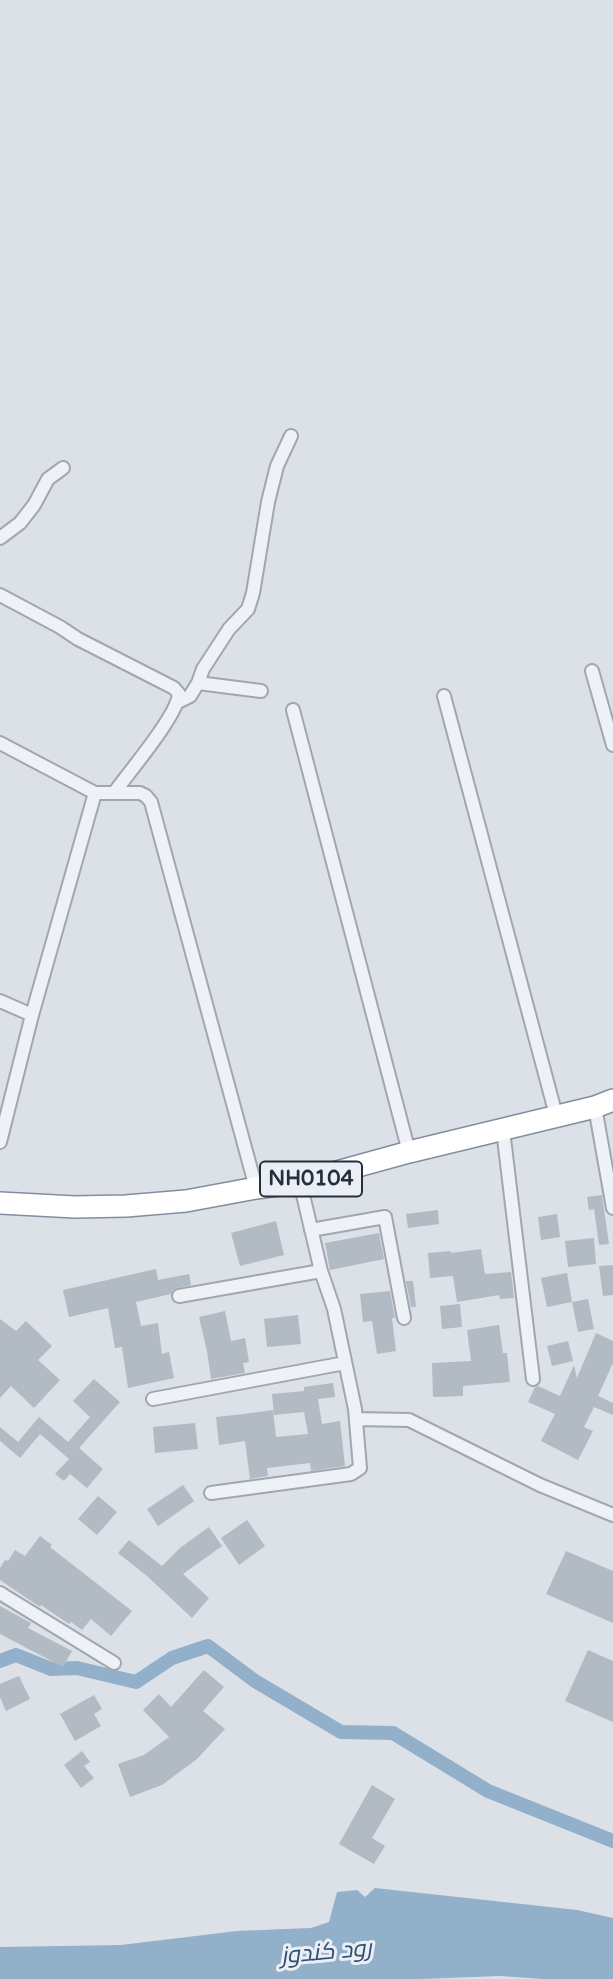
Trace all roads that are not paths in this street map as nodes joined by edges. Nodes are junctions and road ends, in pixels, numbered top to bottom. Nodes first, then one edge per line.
1 (291, 436) dead end
2 (63, 468) dead end
3 (0, 538) edge
4 (0, 595) edge
5 (592, 671) dead end
6 (198, 683) junction
7 (261, 691) dead end
8 (444, 696) dead end
9 (178, 702) junction
10 (293, 709) dead end
11 (0, 743) edge
12 (613, 745) edge
13 (96, 793) junction
14 (114, 793) junction
15 (0, 1000) edge
16 (32, 1015) junction
17 (604, 1103) edge
18 (556, 1115) junction
19 (503, 1130) junction
20 (0, 1142) edge
21 (409, 1152) junction
22 (300, 1182) junction
23 (256, 1188) junction
24 (0, 1203) edge
25 (613, 1208) edge
26 (311, 1230) junction
27 (321, 1271) junction
28 (179, 1296) dead end
29 (404, 1318) dead end
30 (345, 1363) junction
31 (533, 1379) dead end
32 (153, 1399) dead end
33 (356, 1419) junction
34 (211, 1493) dead end
35 (613, 1515) edge
36 (0, 1593) edge
37 (114, 1663) dead end

1 - 6 street
2 - 3 street
4 - 9 street
5 - 12 street
6 - 7 street
6 - 9 street
8 - 18 street
9 - 14 street
10 - 21 street
11 - 13 street
13 - 14 street
13 - 16 street
14 - 23 street
15 - 16 street
16 - 20 street
17 - 18 highway, NH0104
17 - 25 street
18 - 19 highway, NH0104
19 - 21 highway, NH0104
19 - 31 street
21 - 22 highway, NH0104
22 - 23 highway, NH0104
22 - 26 street
23 - 24 highway, NH0104
26 - 27 street
26 - 29 street
27 - 28 street
27 - 30 street
30 - 32 street
30 - 33 street
33 - 34 street
33 - 35 street
36 - 37 street

